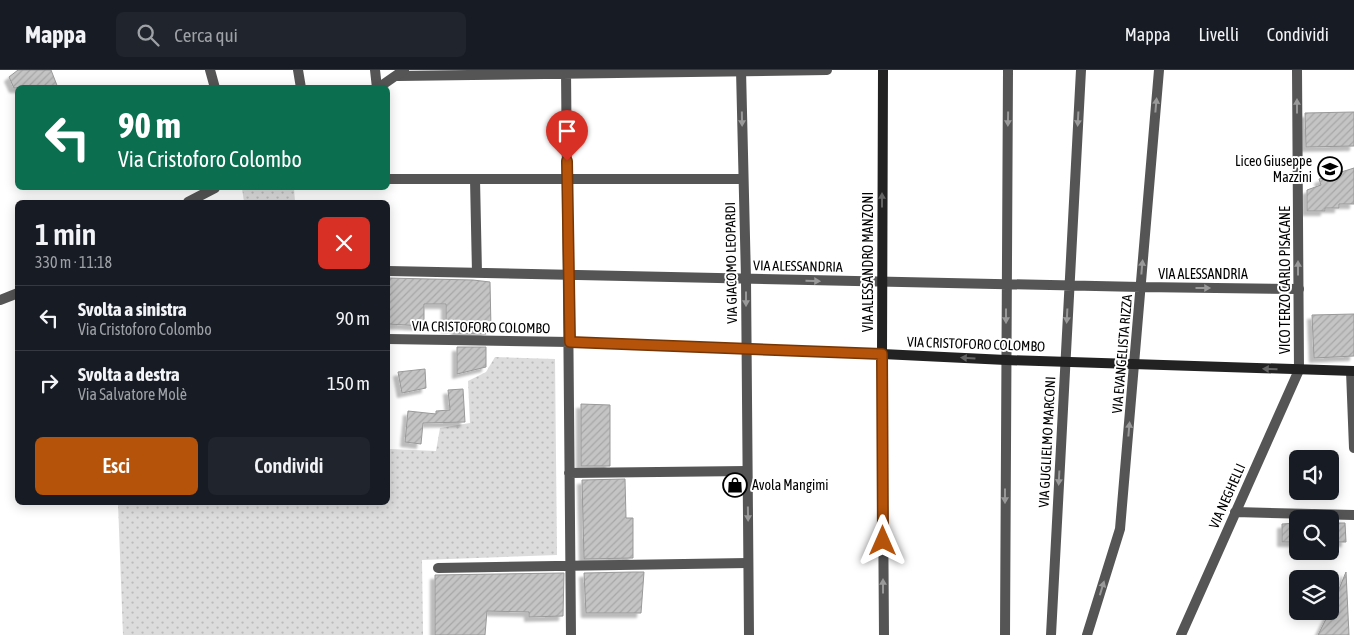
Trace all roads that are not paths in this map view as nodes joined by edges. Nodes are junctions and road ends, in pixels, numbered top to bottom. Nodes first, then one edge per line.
1 (210, 70) edge
2 (298, 70) edge
3 (375, 70) edge
4 (741, 70) edge
5 (827, 70) edge
6 (882, 70) edge
7 (1008, 70) edge
8 (1081, 70) edge
9 (1159, 70) edge
10 (1297, 70) edge
11 (566, 71) edge
12 (400, 73) edge
13 (214, 85) edge
14 (300, 85) edge
15 (377, 85) edge
16 (382, 85) edge
17 (390, 179) edge
18 (475, 179) junction
19 (567, 179) junction
20 (743, 179) junction
21 (211, 190) edge
22 (192, 200) edge
23 (390, 272) edge
24 (477, 274) junction
25 (569, 276) junction
26 (746, 279) junction
27 (882, 282) junction
28 (1006, 285) junction
29 (1069, 286) junction
30 (1141, 288) junction
31 (1298, 289) junction
32 (15, 294) edge
33 (0, 300) edge
34 (390, 339) edge
35 (570, 342) junction
36 (746, 348) junction
37 (882, 354) junction
38 (1006, 360) junction
39 (1065, 361) junction
40 (1135, 364) junction
41 (1299, 370) junction
42 (1352, 371) edge
43 (1354, 448) edge
44 (747, 471) junction
45 (570, 473) junction
46 (1235, 512) junction
47 (1354, 515) edge
48 (748, 563) junction
49 (570, 566) junction
50 (438, 568) dead end
51 (571, 635) edge
52 (750, 635) edge
53 (884, 635) edge
54 (1005, 635) edge
55 (1051, 635) edge
56 (1088, 635) edge
57 (1181, 635) edge

1 - 13 street
2 - 14 street
3 - 15 street
4 - 5 street
4 - 11 street
4 -> 20 street, VIA GIACOMO LEOPARDI
27 -> 6 main road, VIA ALESSANDRO MANZONI
7 -> 28 street
8 -> 29 street, VIA GUGLIELMO MARCONI
30 -> 9 street, VIA EVANGELISTA RIZZA
31 -> 10 street, VICO TERZO CARLO PISACANE
11 - 12 street
11 - 19 street
12 - 16 street
17 - 18 street
18 - 19 street
18 - 24 street
19 - 20 street
19 - 25 street
20 - 26 street, VIA GIACOMO LEOPARDI
21 - 22 street
23 - 24 street, VIA ALESSANDRIA
24 - 25 street, VIA ALESSANDRIA
25 - 26 street, VIA ALESSANDRIA
25 - 35 street
26 -> 27 street, VIA ALESSANDRIA
26 -> 36 street, VIA GIACOMO LEOPARDI
27 - 28 street, VIA ALESSANDRIA
27 - 37 main road, VIA ALESSANDRO MANZONI
28 - 29 street, VIA ALESSANDRIA
28 -> 38 street
29 - 30 street, VIA ALESSANDRIA
29 -> 39 street, VIA GUGLIELMO MARCONI
30 -> 31 street, VIA ALESSANDRIA
30 - 40 street, VIA EVANGELISTA RIZZA
31 - 41 street, VICO TERZO CARLO PISACANE
32 - 33 street
34 - 35 street, VIA CRISTOFORO COLOMBO
35 - 36 street, VIA CRISTOFORO COLOMBO
35 - 45 street
36 - 37 street, VIA CRISTOFORO COLOMBO
36 - 44 street, VIA GIACOMO LEOPARDI
38 -> 37 main road, VIA CRISTOFORO COLOMBO
53 -> 37 street, VIA ALESSANDRO MANZONI
38 - 39 main road, VIA CRISTOFORO COLOMBO
38 -> 54 street
39 - 40 main road, VIA CRISTOFORO COLOMBO
39 -> 55 street, VIA GUGLIELMO MARCONI
41 -> 40 main road, VIA CRISTOFORO COLOMBO
56 -> 40 street, VIA EVANGELISTA RIZZA
41 - 42 main road, VIA CRISTOFORO COLOMBO
41 - 46 street, VIA NEGHELLI
42 - 43 street
44 - 45 street
44 -> 48 street, VIA GIACOMO LEOPARDI
45 - 49 street
46 - 47 street
46 - 57 street, VIA NEGHELLI
48 - 49 street
48 - 52 street, VIA GIACOMO LEOPARDI
49 - 50 street
49 - 51 street

